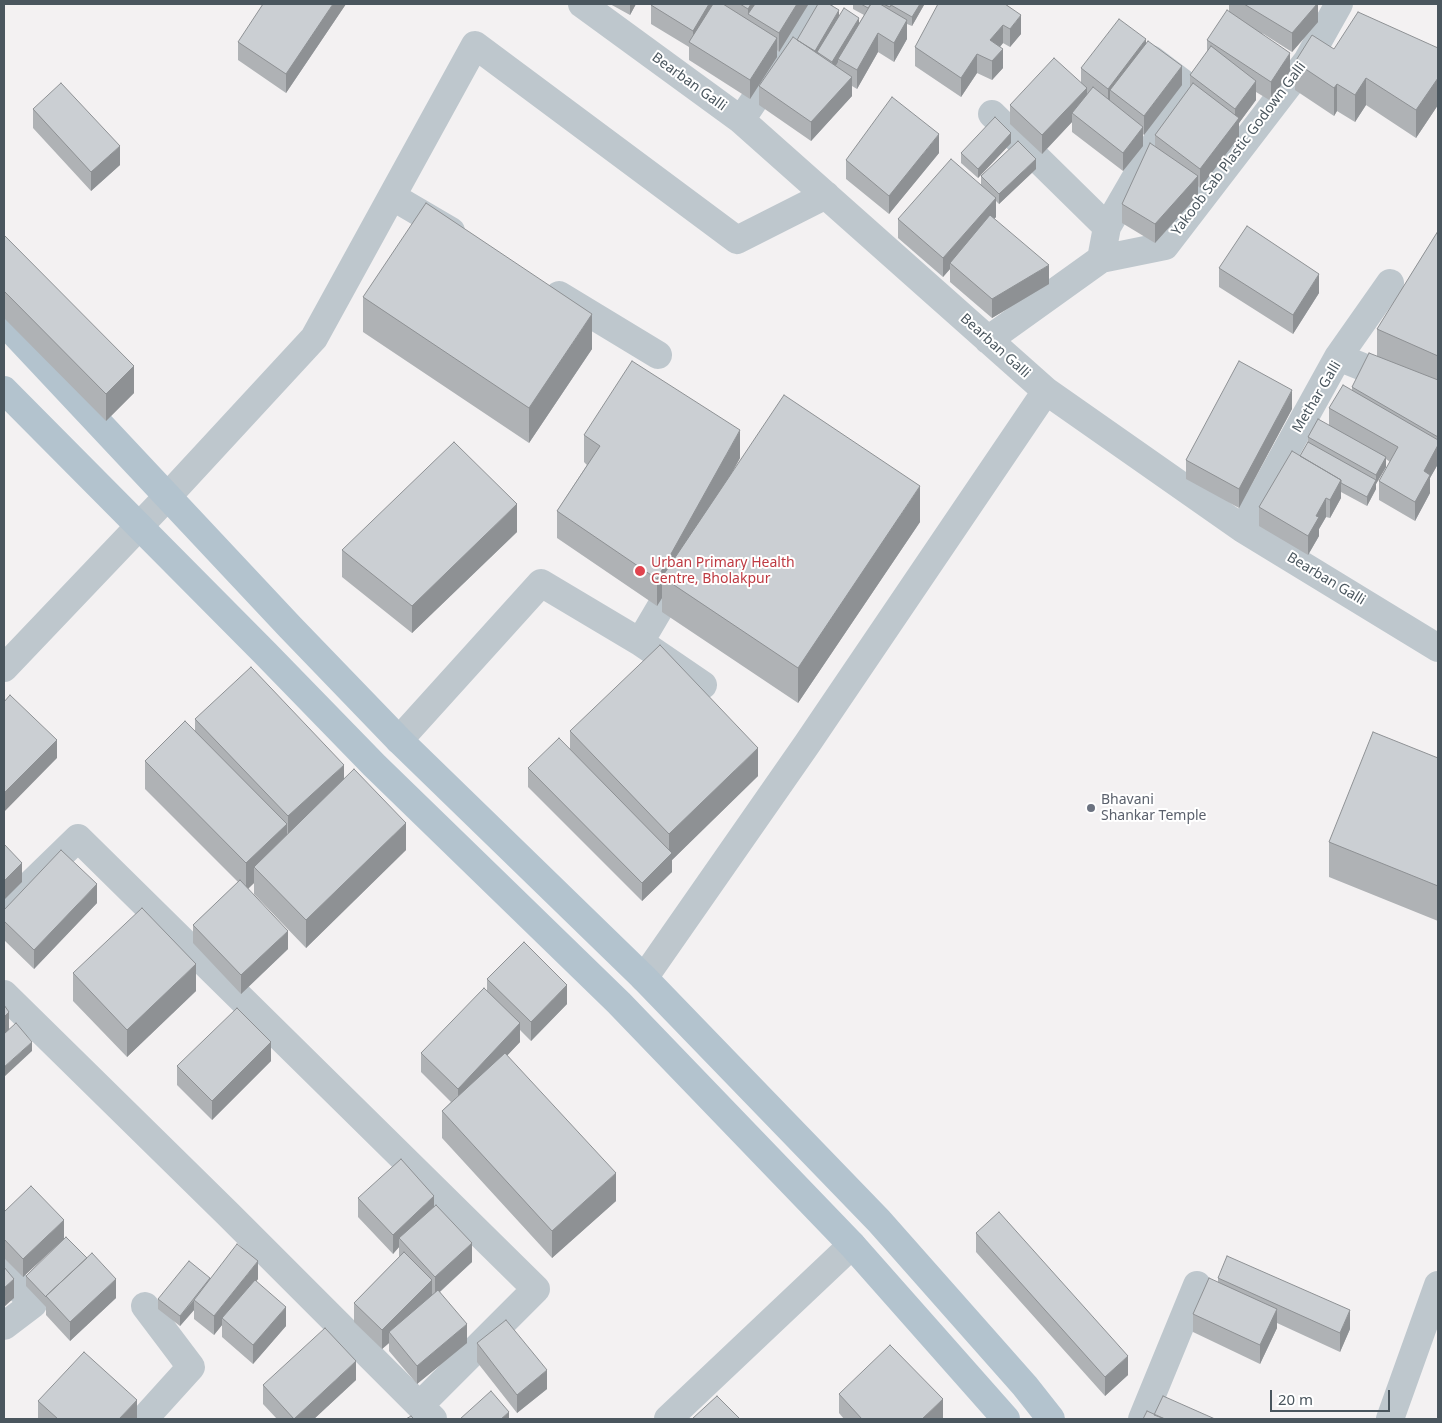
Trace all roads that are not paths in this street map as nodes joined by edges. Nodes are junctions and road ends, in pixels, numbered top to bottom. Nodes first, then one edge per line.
1 (582, 4) edge
2 (819, 4) edge
3 (1338, 4) edge
4 (1130, 44) edge
5 (992, 114) dead end
6 (741, 120) junction
7 (826, 195) junction
8 (392, 197) junction
9 (1107, 227) junction
10 (469, 242) edge
11 (1101, 259) junction
12 (537, 282) edge
13 (1390, 283) dead end
14 (4, 322) edge
15 (988, 340) junction
16 (658, 355) dead end
17 (1338, 357) junction
18 (4, 390) edge
19 (1046, 392) junction
20 (1438, 397) edge
21 (167, 497) junction
22 (139, 526) junction
23 (1243, 529) junction
24 (691, 556) edge
25 (640, 642) junction
26 (1438, 648) edge
27 (4, 668) edge
28 (703, 685) dead end
29 (399, 740) junction
30 (4, 910) edge
31 (644, 978) junction
32 (4, 994) edge
33 (852, 1245) junction
34 (4, 1271) edge
35 (1197, 1285) dead end
36 (1438, 1285) edge
37 (145, 1306) dead end
38 (4, 1326) edge
39 (426, 1412) edge
40 (144, 1419) edge
41 (668, 1419) edge
42 (1006, 1419) edge
43 (1051, 1419) edge
44 (1142, 1419) edge
45 (1390, 1419) edge

1 - 6 street, Bearban Galli
2 - 6 street
3 - 11 street, Yakoob Sab Plastic Godown Galli
4 - 9 street
5 - 9 street
6 - 7 street, Bearban Galli
7 - 8 street
7 - 15 street, Bearban Galli
8 - 10 street
8 - 21 street
9 - 11 street
11 - 15 street, Yakoob Sab Plastic Godown Galli
12 - 16 street
13 - 17 street
14 - 21 main road
15 - 19 street, Bearban Galli
17 - 20 street, Methar Galli
17 - 23 street, Methar Galli
18 - 22 main road
19 - 23 street, Bearban Galli
19 - 31 street
21 - 22 street
21 - 29 main road
22 - 27 street
22 - 33 main road
23 - 26 street, Bearban Galli
24 - 25 street
25 - 28 street
25 - 29 street
29 - 31 main road
30 - 39 street
31 - 43 main road
32 - 39 street
33 - 41 street
33 - 42 main road
34 - 38 street
35 - 44 street
36 - 45 street
37 - 40 street

